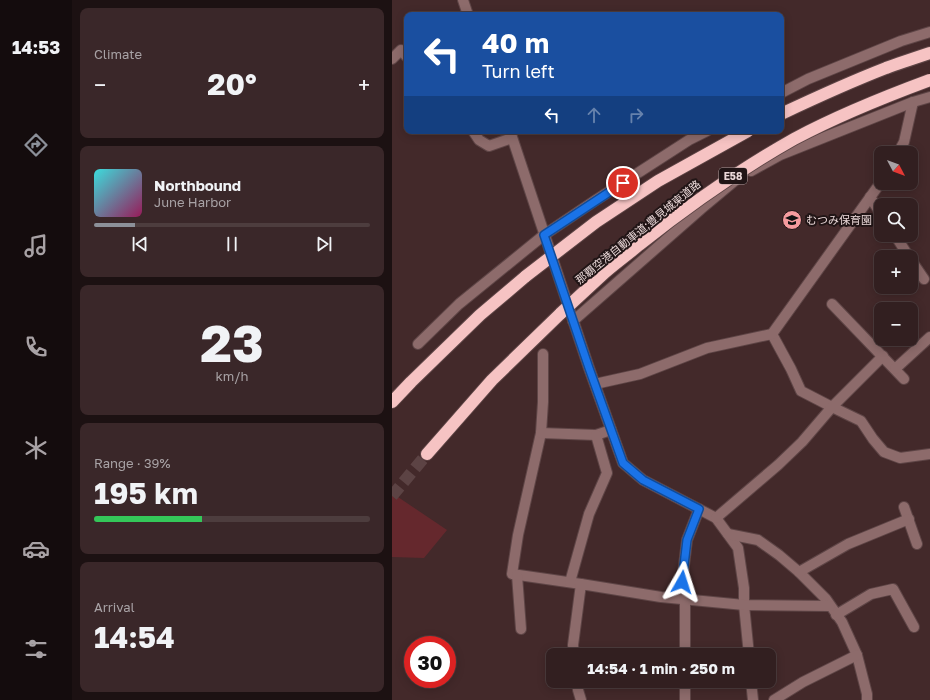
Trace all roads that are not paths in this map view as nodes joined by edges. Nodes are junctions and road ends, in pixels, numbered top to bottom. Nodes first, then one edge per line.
1 (463, 0) edge
2 (467, 12) edge
3 (930, 32) edge
4 (930, 53) edge
5 (404, 54) edge
6 (392, 59) edge
7 (930, 80) edge
8 (784, 91) edge
9 (930, 97) edge
10 (913, 102) junction
11 (784, 113) edge
12 (475, 134) edge
13 (511, 134) edge
14 (701, 134) edge
15 (743, 134) edge
16 (902, 146) edge
17 (875, 190) edge
18 (870, 197) junction
19 (874, 203) edge
20 (544, 235) junction
21 (918, 271) edge
22 (924, 280) dead end
23 (832, 304) dead end
24 (574, 321) junction
25 (772, 334) junction
26 (930, 337) edge
27 (418, 344) dead end
28 (543, 354) dead end
29 (883, 356) junction
30 (895, 369) junction
31 (904, 379) dead end
32 (595, 384) junction
33 (392, 402) edge
34 (832, 408) junction
35 (611, 430) junction
36 (541, 433) junction
37 (596, 435) junction
38 (427, 454) tunnel mouth
39 (930, 454) edge
40 (904, 507) dead end
41 (699, 509) junction
42 (716, 518) junction
43 (909, 520) junction
44 (728, 534) junction
45 (917, 544) dead end
46 (799, 572) junction
47 (517, 575) junction
48 (576, 583) junction
49 (685, 599) junction
50 (744, 605) junction
51 (830, 606) junction
52 (836, 615) junction
53 (914, 627) dead end
54 (521, 629) dead end
55 (573, 648) edge
56 (685, 648) edge
57 (748, 648) edge
58 (857, 655) junction
59 (578, 688) edge
60 (685, 688) edge
61 (752, 688) edge
62 (581, 700) edge
63 (685, 700) edge
64 (753, 700) edge
65 (774, 700) edge
66 (867, 700) edge

1 - 2 street
3 - 8 street
4 - 11 highway
5 - 6 street
7 - 38 highway, 那覇空港自動車道;豊見城東道路 / E58, bridge
9 - 10 street
10 - 16 street
10 - 24 street
12 - 13 street
13 - 20 street
14 - 20 street
15 - 33 highway, 那覇空港自動車道;豊見城東道路, bridge
17 - 18 street
18 - 19 street
18 - 25 street
20 - 24 street
20 - 27 street
21 - 22 street
23 - 29 street
24 - 32 street
25 - 32 street
25 - 34 street
26 - 30 street
28 - 36 street
29 - 30 street
29 - 34 street
30 - 31 street
32 - 35 street
34 - 39 street
34 - 42 street
35 - 37 street
35 - 41 street
36 - 37 street
36 - 47 street
37 - 48 street
40 - 43 street
41 - 42 street
41 - 49 street
42 - 44 street
43 - 45 street
43 - 46 street
44 - 46 street
44 - 50 street
46 - 51 street
47 - 48 street
47 - 54 street
48 - 49 street
48 - 55 street
49 - 50 street
49 - 56 street
50 - 51 street
50 - 57 street
51 - 52 street
52 - 53 street
52 - 58 street
58 - 65 street
58 - 66 street
59 - 62 street
60 - 63 street
61 - 64 street

